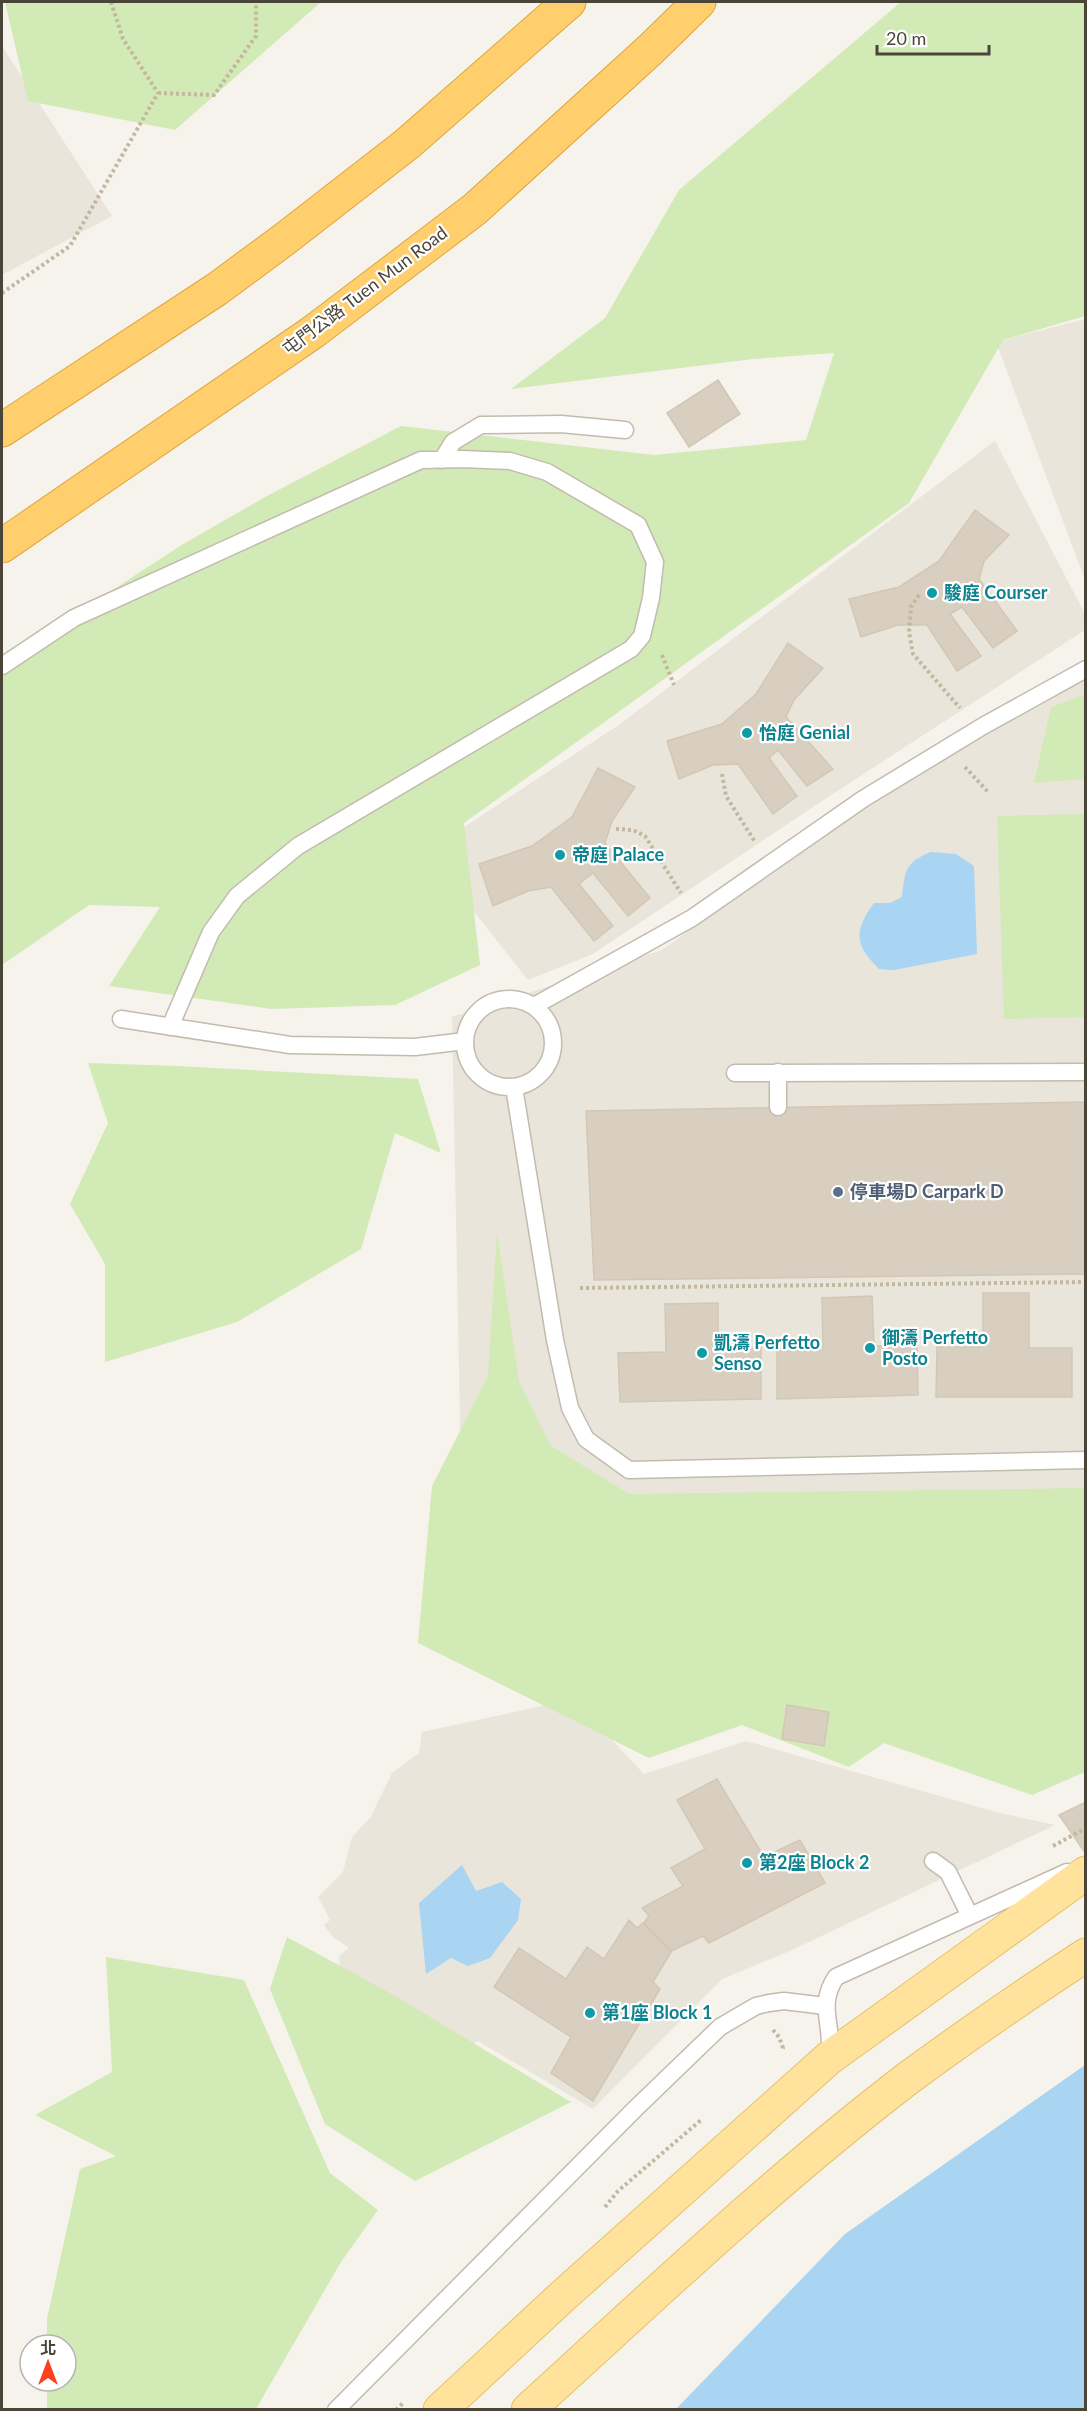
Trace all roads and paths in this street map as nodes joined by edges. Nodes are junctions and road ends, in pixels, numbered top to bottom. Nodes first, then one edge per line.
1 (111, 2) edge
2 (256, 2) edge
3 (569, 2) edge
4 (699, 2) edge
5 (158, 93) junction
6 (2, 293) edge
7 (2, 430) edge
8 (625, 430) dead end
9 (442, 460) junction
10 (2, 546) edge
11 (919, 594) dead end
12 (2, 666) edge
13 (1086, 669) edge
14 (965, 714) dead end
15 (958, 760) dead end
16 (722, 774) dead end
17 (989, 793) dead end
18 (616, 829) dead end
19 (760, 850) dead end
20 (686, 902) dead end
21 (534, 1006) junction
22 (121, 1018) dead end
23 (170, 1027) junction
24 (465, 1041) junction
25 (778, 1072) junction
26 (1086, 1072) edge
27 (735, 1073) dead end
28 (514, 1087) junction
29 (778, 1107) dead end
30 (1086, 1282) edge
31 (580, 1288) dead end
32 (1086, 1460) edge
33 (933, 1861) dead end
34 (1086, 1863) edge
35 (1086, 1873) edge
36 (970, 1916) junction
37 (1086, 1955) edge
38 (825, 2006) junction
39 (829, 2058) junction
40 (336, 2409) edge
41 (440, 2409) edge
42 (528, 2409) edge

1 - 5 path
2 - 5 path
3 - 7 highway
4 - 10 highway, 屯門公路 Tuen Mun Road
5 - 6 path
8 - 9 lane
9 - 12 lane
9 - 23 lane
11 - 14 path
13 - 21 lane
15 - 17 path
16 - 19 path
18 - 20 path
21 - 24 lane
21 - 28 lane
22 - 23 lane
23 - 24 lane
24 - 28 lane
25 - 26 lane
25 - 27 lane
25 - 29 lane
28 - 32 lane
30 - 31 path
33 - 36 lane
34 - 36 lane
35 - 39 main road
36 - 38 lane
37 - 42 main road
38 - 39 lane
38 - 40 lane
39 - 41 main road

